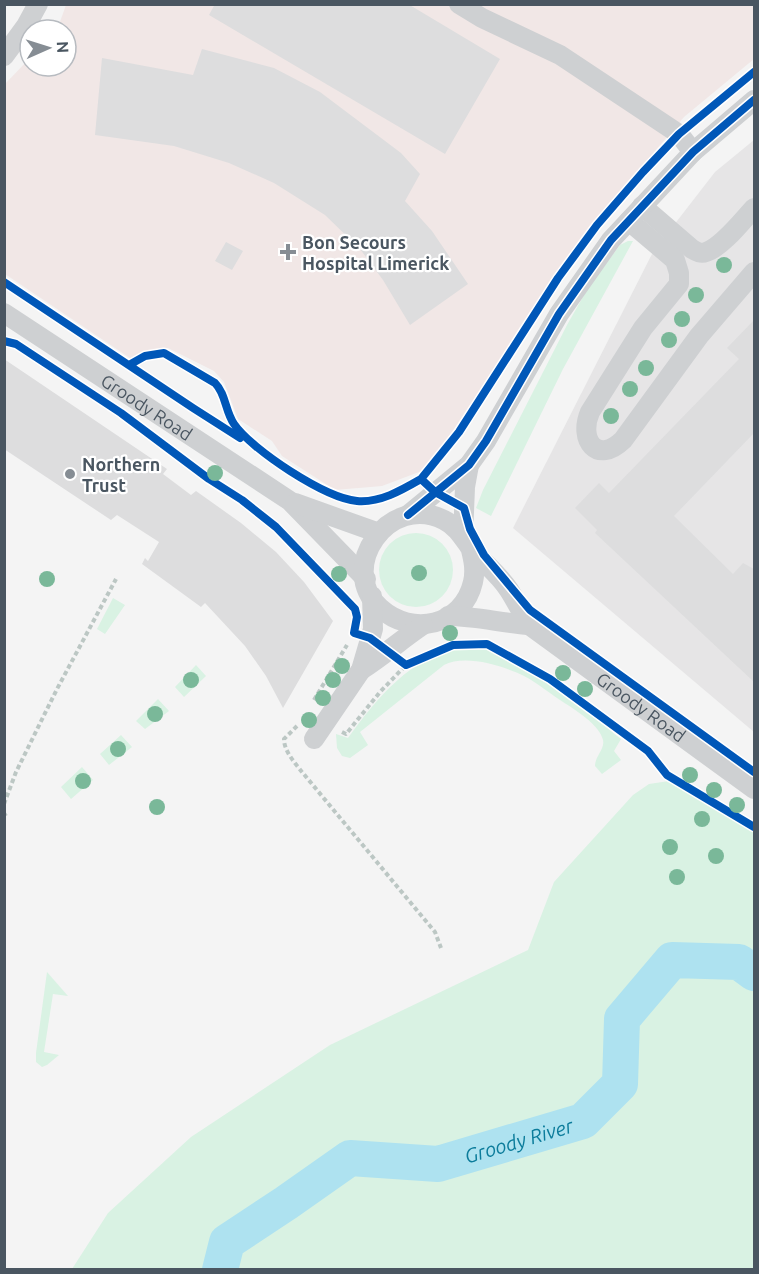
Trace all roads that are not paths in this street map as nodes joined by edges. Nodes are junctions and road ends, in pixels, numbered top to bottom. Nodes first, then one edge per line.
1 (38, 4) edge
2 (459, 4) edge
3 (4, 56) edge
4 (754, 100) edge
5 (693, 152) junction
6 (754, 208) edge
7 (636, 214) junction
8 (754, 272) edge
9 (4, 313) edge
10 (469, 465) junction
11 (290, 501) junction
12 (408, 515) junction
13 (378, 533) junction
14 (466, 542) junction
15 (369, 587) junction
16 (448, 616) junction
17 (423, 625) junction
18 (529, 625) junction
19 (361, 670) junction
20 (314, 739) dead end
21 (754, 789) edge

1 - 3 street
2 - 5 street
4 - 5 street
5 - 7 street
6 - 7 street
7 - 8 street
7 - 10 street
9 - 11 street, Groody Road
10 - 12 street
10 - 14 street
11 - 13 street
11 - 15 street
12 - 13 street
12 - 14 street
13 - 15 street
14 - 16 street
14 - 18 street
15 - 17 street
15 - 19 street
16 - 17 street
16 - 18 street
17 - 19 street
18 - 21 street, Groody Road
19 - 20 street

